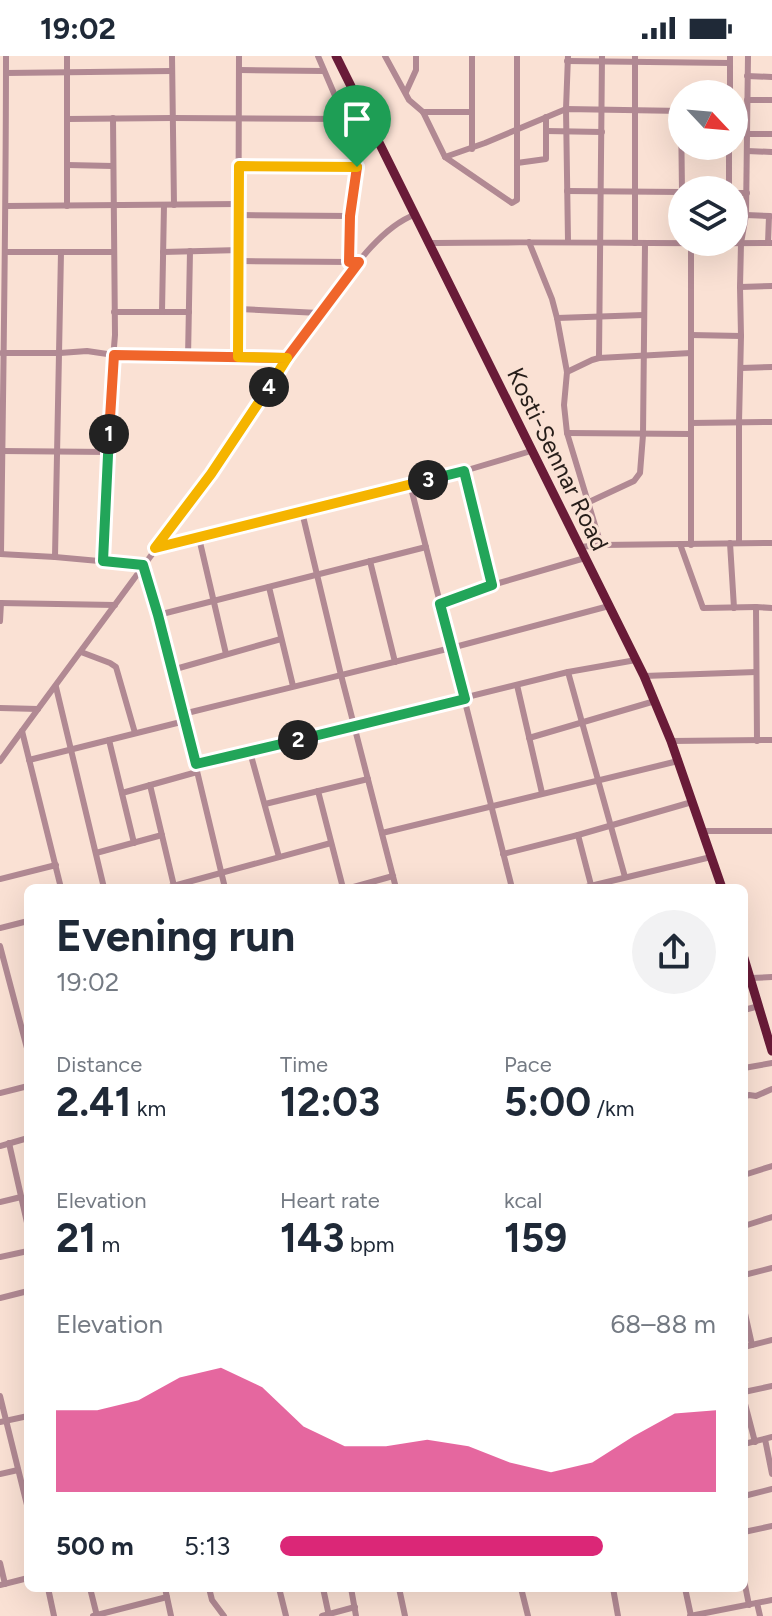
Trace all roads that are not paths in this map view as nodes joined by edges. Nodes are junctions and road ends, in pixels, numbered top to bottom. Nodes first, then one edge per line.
1 (6, 56) edge
2 (67, 56) edge
3 (172, 56) edge
4 (239, 56) edge
5 (318, 56) edge
6 (336, 56) edge
7 (385, 56) edge
8 (416, 56) edge
9 (472, 56) edge
10 (517, 56) edge
11 (748, 56) edge
12 (568, 59) edge
13 (602, 59) edge
14 (635, 59) edge
15 (685, 59) edge
16 (730, 60) edge
17 (239, 70) junction
18 (172, 71) junction
19 (324, 71) junction
20 (67, 72) junction
21 (6, 73) junction
22 (747, 76) junction
23 (772, 77) edge
24 (747, 80) edge
25 (3, 87) edge
26 (406, 92) junction
27 (748, 100) edge
28 (772, 100) edge
29 (566, 109) junction
30 (602, 109) junction
31 (635, 109) junction
32 (668, 110) edge
33 (423, 112) junction
34 (472, 112) junction
35 (546, 117) junction
36 (113, 118) junction
37 (172, 118) junction
38 (67, 119) junction
39 (239, 119) junction
40 (345, 119) junction
41 (516, 130) junction
42 (566, 130) junction
43 (546, 131) junction
44 (602, 132) junction
45 (748, 134) edge
46 (772, 134) edge
47 (472, 149) junction
48 (748, 151) edge
49 (772, 152) edge
50 (445, 157) junction
51 (517, 163) junction
52 (67, 165) junction
53 (113, 166) junction
54 (239, 166) junction
55 (357, 167) junction
56 (3, 189) edge
57 (567, 191) junction
58 (601, 192) junction
59 (636, 192) junction
60 (668, 192) edge
61 (238, 204) junction
62 (113, 205) junction
63 (164, 205) junction
64 (174, 205) junction
65 (6, 206) junction
66 (67, 206) junction
67 (239, 215) junction
68 (414, 215) junction
69 (748, 215) edge
70 (350, 216) junction
71 (770, 216) edge
72 (2, 224) edge
73 (568, 241) junction
74 (529, 242) junction
75 (600, 242) junction
76 (428, 243) junction
77 (635, 243) junction
78 (748, 243) edge
79 (770, 243) edge
80 (645, 244) junction
81 (668, 244) edge
82 (240, 250) junction
83 (190, 251) junction
84 (5, 252) junction
85 (61, 252) junction
86 (113, 252) junction
87 (163, 252) junction
88 (691, 256) edge
89 (741, 256) edge
90 (240, 261) junction
91 (349, 262) junction
92 (359, 262) junction
93 (772, 286) edge
94 (740, 287) junction
95 (239, 309) junction
96 (114, 312) junction
97 (162, 312) junction
98 (189, 312) junction
99 (319, 313) junction
100 (644, 315) junction
101 (600, 317) junction
102 (557, 318) junction
103 (691, 335) junction
104 (741, 336) junction
105 (60, 353) junction
106 (691, 353) junction
107 (114, 355) junction
108 (644, 356) junction
109 (2, 357) edge
110 (238, 357) junction
111 (188, 358) junction
112 (287, 358) junction
113 (599, 358) junction
114 (772, 367) edge
115 (741, 368) junction
116 (567, 372) junction
117 (1, 395) edge
118 (739, 422) junction
119 (772, 422) edge
120 (691, 423) junction
121 (567, 433) junction
122 (691, 434) junction
123 (643, 435) junction
124 (2, 451) junction
125 (57, 451) junction
126 (531, 451) junction
127 (109, 452) junction
128 (464, 471) junction
129 (410, 484) junction
130 (589, 502) junction
131 (302, 512) junction
132 (199, 538) junction
133 (734, 543) junction
134 (772, 543) edge
135 (680, 544) junction
136 (601, 545) junction
137 (691, 545) junction
138 (426, 547) junction
139 (579, 547) junction
140 (155, 548) junction
141 (0, 554) edge
142 (55, 557) junction
143 (585, 558) junction
144 (103, 561) junction
145 (370, 561) junction
146 (143, 565) junction
147 (317, 574) junction
148 (492, 585) junction
149 (269, 587) junction
150 (214, 601) junction
151 (1, 603) edge
152 (440, 604) junction
153 (115, 605) junction
154 (609, 606) junction
155 (756, 607) junction
156 (734, 608) junction
157 (772, 608) edge
158 (158, 615) junction
159 (0, 621) edge
160 (281, 639) junction
161 (451, 648) junction
162 (81, 652) junction
163 (226, 654) junction
164 (636, 660) junction
165 (395, 662) junction
166 (172, 670) junction
167 (568, 672) junction
168 (756, 672) junction
169 (341, 675) junction
170 (644, 676) junction
171 (517, 685) junction
172 (293, 686) junction
173 (56, 687) junction
174 (465, 699) junction
175 (655, 701) junction
176 (0, 708) edge
177 (38, 709) junction
178 (184, 717) junction
179 (582, 722) junction
180 (355, 726) junction
181 (22, 731) junction
182 (135, 733) junction
183 (529, 738) junction
184 (109, 740) junction
185 (772, 740) edge
186 (671, 741) junction
187 (757, 741) junction
188 (70, 749) junction
189 (250, 752) junction
190 (29, 760) junction
191 (0, 761) edge
192 (678, 761) junction
193 (196, 768) junction
194 (368, 779) junction
195 (599, 781) junction
196 (150, 785) junction
197 (318, 791) junction
198 (122, 793) junction
199 (542, 793) junction
200 (693, 801) junction
201 (265, 804) junction
202 (491, 805) junction
203 (612, 826) junction
204 (702, 831) junction
205 (772, 831) edge
206 (382, 833) junction
207 (162, 835) junction
208 (578, 835) junction
209 (134, 843) junction
210 (331, 843) junction
211 (96, 853) junction
212 (503, 854) junction
213 (279, 857) junction
214 (711, 857) junction
215 (56, 865) junction
216 (221, 874) junction
217 (393, 876) junction
218 (625, 877) junction
219 (0, 879) edge
220 (60, 884) edge
221 (103, 884) edge
222 (174, 884) edge
223 (182, 884) edge
224 (224, 884) edge
225 (342, 884) edge
226 (364, 884) edge
227 (395, 884) edge
228 (511, 884) edge
229 (591, 884) edge
230 (595, 884) edge
231 (721, 884) edge
232 (24, 922) edge
233 (0, 928) edge
234 (0, 946) edge
235 (748, 970) edge
236 (772, 977) edge
237 (751, 978) junction
238 (9, 980) junction
239 (0, 983) edge
240 (759, 1006) junction
241 (748, 1009) edge
242 (24, 1028) edge
243 (772, 1051) edge
244 (772, 1063) edge
245 (748, 1067) edge
246 (24, 1087) edge
247 (772, 1089) edge
248 (0, 1093) edge
249 (748, 1095) edge
250 (24, 1139) edge
251 (9, 1143) junction
252 (0, 1146) edge
253 (772, 1166) edge
254 (748, 1174) edge
255 (21, 1197) junction
256 (0, 1202) edge
257 (24, 1210) edge
258 (772, 1217) edge
259 (748, 1225) edge
260 (24, 1252) edge
261 (0, 1257) edge
262 (772, 1268) edge
263 (748, 1274) edge
264 (24, 1292) edge
265 (0, 1298) edge
266 (748, 1327) edge
267 (772, 1340) edge
268 (752, 1345) junction
269 (748, 1346) edge
270 (772, 1386) edge
271 (748, 1391) edge
272 (0, 1396) edge
273 (748, 1415) edge
274 (24, 1417) edge
275 (3, 1422) edge
276 (768, 1438) edge
277 (755, 1442) junction
278 (748, 1443) edge
279 (18, 1470) junction
280 (0, 1474) edge
281 (772, 1474) edge
282 (772, 1489) edge
283 (24, 1493) edge
284 (748, 1495) edge
285 (772, 1526) edge
286 (748, 1531) edge
287 (0, 1563) edge
288 (24, 1579) edge
289 (3, 1585) edge
290 (748, 1591) edge
291 (49, 1592) edge
292 (91, 1592) edge
293 (166, 1592) edge
294 (210, 1592) edge
295 (280, 1592) edge
296 (324, 1592) edge
297 (352, 1592) edge
298 (400, 1592) edge
299 (522, 1592) edge
300 (614, 1592) edge
301 (686, 1592) edge
302 (167, 1597) junction
303 (772, 1600) edge
304 (753, 1604) junction
305 (355, 1607) junction
306 (126, 1612) edge
307 (327, 1615) edge
308 (54, 1616) edge
309 (96, 1616) edge
310 (171, 1616) edge
311 (224, 1616) edge
312 (286, 1616) edge
313 (356, 1616) edge
314 (405, 1616) edge
315 (528, 1616) edge
316 (618, 1616) edge
317 (691, 1616) edge
318 (760, 1616) edge

1 - 21 street
2 - 20 street
3 - 18 street
4 - 17 street
5 - 19 street
6 - 68 highway, Kosti-Sennar Road
7 - 26 street
8 - 26 street
9 - 34 street
10 - 41 street
11 - 22 street
12 - 13 street
12 - 29 street
13 - 14 street
13 - 30 street
14 - 15 street
14 - 31 street
15 - 16 street
17 - 19 street
17 - 39 street
18 - 20 street
18 - 37 street
19 - 40 street
20 - 21 street
20 - 38 street
21 - 25 street
22 - 23 street
22 - 24 street
25 - 56 street
26 - 33 street
27 - 28 street
29 - 30 street
29 - 35 street
29 - 42 street
30 - 31 street
30 - 44 street
31 - 32 street
31 - 59 street
33 - 34 street
33 - 50 street
34 - 47 street
35 - 41 street
35 - 43 street
36 - 37 street
36 - 38 street
36 - 53 street
37 - 39 street
37 - 64 street
38 - 52 street
39 - 40 street
39 - 54 street
40 - 55 street
41 - 47 street
41 - 51 street
42 - 43 street
42 - 44 street
42 - 57 street
43 - 51 street
44 - 58 street
45 - 46 street
47 - 50 street
48 - 49 street
50 - 51 street
52 - 53 street
52 - 66 street
53 - 62 street
54 - 55 street
54 - 61 street
55 - 70 street
56 - 65 street
57 - 58 street
57 - 73 street
58 - 59 street
58 - 75 street
59 - 60 street
59 - 77 street
61 - 64 street
61 - 67 street
62 - 63 street
62 - 66 street
62 - 86 street
63 - 64 street
63 - 87 street
65 - 66 street
65 - 72 street
67 - 70 street
67 - 82 street
68 - 76 highway, Kosti-Sennar Road
68 - 92 street
69 - 71 street
70 - 91 street
71 - 79 street
72 - 84 street
73 - 74 street
73 - 75 street
74 - 76 street
74 - 102 street
75 - 77 street
75 - 101 street
76 - 126 highway, Kosti-Sennar Road
77 - 80 street
78 - 79 street
80 - 81 street
80 - 100 street
82 - 83 street
82 - 90 street
83 - 87 street
83 - 98 street
84 - 85 street
84 - 109 street
85 - 86 street
85 - 105 street
86 - 96 street
87 - 97 street
88 - 103 street
89 - 94 street
90 - 91 street
90 - 95 street
91 - 92 street
92 - 99 street
93 - 94 street
94 - 104 street
95 - 99 street
95 - 110 street
96 - 97 street
96 - 107 street
97 - 98 street
98 - 111 street
99 - 112 street
100 - 101 street
100 - 108 street
101 - 102 street
101 - 113 street
102 - 116 street
103 - 104 street
103 - 106 street
104 - 115 street
105 - 107 street
105 - 109 street
105 - 125 street
106 - 108 street
106 - 120 street
107 - 111 street
107 - 127 street
108 - 113 street
108 - 123 street
109 - 117 street
110 - 111 street
110 - 112 street
112 - 140 street
113 - 116 street
114 - 115 street
115 - 118 street
116 - 121 street
117 - 124 street
118 - 119 street
118 - 120 street
118 - 133 street
120 - 122 street
121 - 123 street
121 - 130 street
122 - 123 street
122 - 137 street
123 - 130 street
124 - 125 street
124 - 141 street
125 - 127 street
125 - 142 street
126 - 128 street
126 - 139 highway, Kosti-Sennar Road
127 - 144 street
128 - 129 street
128 - 148 street
129 - 131 street
129 - 138 street
130 - 136 street
131 - 132 street
131 - 147 street
132 - 140 street
132 - 150 street
133 - 134 street
133 - 137 street
133 - 156 street
135 - 136 street
135 - 137 street
135 - 156 street
136 - 139 street
138 - 145 street
138 - 152 street
139 - 143 highway, Kosti-Sennar Road
140 - 146 street
141 - 142 street
142 - 144 street
143 - 148 street
143 - 154 highway, Kosti-Sennar Road
144 - 146 street
145 - 147 street
145 - 165 street
146 - 153 street
146 - 158 street
147 - 149 street
147 - 169 street
148 - 152 street
149 - 150 street
149 - 160 street
150 - 158 street
150 - 163 street
151 - 153 street
151 - 159 street
152 - 161 street
153 - 162 street
154 - 161 street
154 - 164 highway, Kosti-Sennar Road
155 - 156 street
155 - 157 street
155 - 168 street
158 - 166 street
160 - 163 street
160 - 172 street
161 - 165 street
161 - 174 street
162 - 173 street
162 - 182 street
163 - 166 street
164 - 167 street
164 - 170 highway, Kosti-Sennar Road
165 - 169 street
166 - 178 street
167 - 171 street
167 - 179 street
168 - 170 street
168 - 187 street
169 - 172 street
169 - 180 street
170 - 175 highway, Kosti-Sennar Road
171 - 174 street
171 - 183 street
172 - 178 street
173 - 177 street
173 - 188 street
174 - 180 street
174 - 202 street
175 - 179 street
175 - 186 highway, Kosti-Sennar Road
176 - 177 street
177 - 181 street
178 - 182 street
178 - 193 street
179 - 183 street
179 - 195 street
180 - 189 street
180 - 194 street
181 - 190 street
181 - 191 street
182 - 184 street
183 - 199 street
184 - 188 street
184 - 198 street
185 - 187 street
186 - 187 street
186 - 192 highway, Kosti-Sennar Road
188 - 190 street
188 - 211 street
189 - 193 street
189 - 201 street
190 - 215 street
192 - 195 street
192 - 200 highway, Kosti-Sennar Road
193 - 196 street
193 - 216 street
194 - 197 street
194 - 206 street
195 - 199 street
195 - 203 street
196 - 198 street
196 - 207 street
197 - 201 street
197 - 210 street
198 - 209 street
199 - 202 street
200 - 203 street
200 - 204 highway, Kosti-Sennar Road
201 - 213 street
202 - 206 street
202 - 212 street
203 - 208 street
203 - 218 street
204 - 205 street
204 - 214 highway, Kosti-Sennar Road
206 - 217 street
207 - 209 street
207 - 222 street
208 - 212 street
208 - 229 street
209 - 211 street
210 - 213 street
210 - 225 street
211 - 221 street
212 - 228 street
213 - 216 street
214 - 218 street
214 - 231 highway, Kosti-Sennar Road
215 - 219 street
215 - 220 street
216 - 223 street
216 - 224 street
217 - 226 street
217 - 227 street
218 - 230 street
232 - 233 street
234 - 238 street
235 - 237 highway
236 - 237 street
237 - 240 highway
238 - 239 street
238 - 242 street
240 - 241 street
240 - 243 highway
244 - 245 street
246 - 248 street
247 - 249 street
250 - 251 street
251 - 252 street
251 - 255 street
253 - 254 street
255 - 256 street
255 - 257 street
258 - 259 street
260 - 261 street
262 - 263 street
264 - 265 street
266 - 268 street
267 - 268 street
268 - 269 street
270 - 271 street
272 - 275 street
273 - 277 street
274 - 275 street
275 - 279 street
276 - 277 street
276 - 281 street
277 - 278 street
279 - 280 street
279 - 283 street
282 - 284 street
285 - 286 street
287 - 289 street
288 - 289 street
290 - 304 street
291 - 308 street
292 - 309 street
293 - 302 street
294 - 311 street
295 - 312 street
296 - 307 street
297 - 305 street
298 - 314 street
299 - 315 street
300 - 316 street
301 - 317 street
302 - 306 street
302 - 310 street
303 - 304 street
304 - 317 street
304 - 318 street
305 - 307 street
305 - 313 street
306 - 309 street

